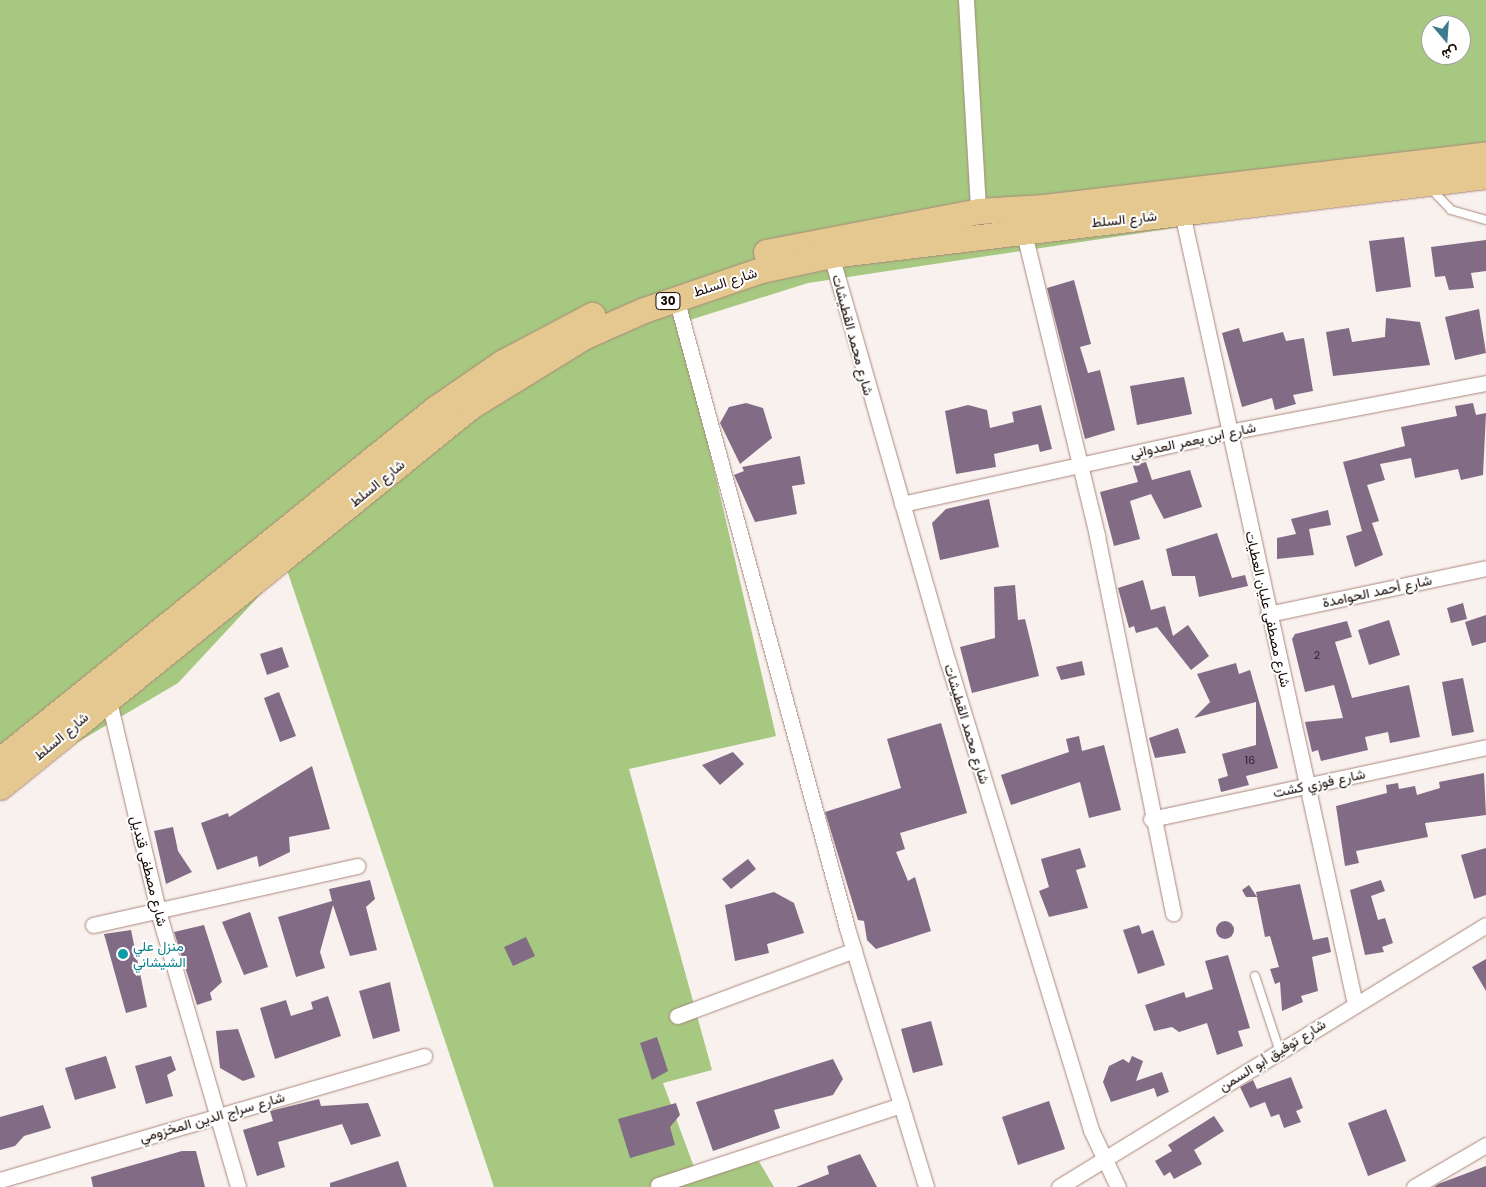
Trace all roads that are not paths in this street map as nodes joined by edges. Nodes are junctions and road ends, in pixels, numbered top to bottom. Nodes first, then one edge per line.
1 (966, 0) edge
2 (1486, 154) edge
3 (1486, 176) edge
4 (1426, 183) junction
5 (978, 211) junction
6 (1182, 213) junction
7 (1486, 220) edge
8 (1023, 229) junction
9 (831, 256) junction
10 (676, 298) junction
11 (1486, 383) edge
12 (1229, 432) junction
13 (1080, 463) junction
14 (902, 504) junction
15 (1486, 568) edge
16 (1268, 614) junction
17 (108, 697) junction
18 (1486, 747) edge
19 (0, 760) edge
20 (1309, 786) junction
21 (0, 787) edge
22 (1151, 819) junction
23 (358, 866) dead end
24 (158, 911) junction
25 (1173, 913) dead end
26 (93, 925) dead end
27 (1486, 925) edge
28 (854, 950) junction
29 (1254, 976) dead end
30 (1355, 1004) junction
31 (677, 1016) dead end
32 (1279, 1049) junction
33 (424, 1056) dead end
34 (902, 1105) junction
35 (217, 1116) junction
36 (1486, 1145) edge
37 (1103, 1162) junction
38 (0, 1180) edge
39 (658, 1185) dead end
40 (238, 1187) edge
41 (926, 1187) edge
42 (1059, 1187) edge
43 (1118, 1187) edge
44 (1414, 1187) edge

1 - 5 street
2 - 5 main road, شارع السلط / 30
3 - 4 main road, شارع السلط / 30
4 - 6 main road, شارع السلط / 30
4 - 7 lane
5 - 19 main road, شارع السلط / 30
6 - 8 main road, شارع السلط / 30
6 - 12 street, شارع مصطفى عليان العطيات
8 - 9 main road, شارع السلط / 30
8 - 13 street
9 - 10 main road, شارع السلط / 30
9 - 14 street, شارع محمد القطيشات
10 - 17 main road, شارع السلط / 30
10 - 28 street
11 - 12 street, شارع ابن يعمر العدواني
12 - 13 street, شارع ابن يعمر العدواني
12 - 16 street, شارع مصطفى عليان العطيات
13 - 14 street, شارع ابن يعمر العدواني
13 - 22 street
14 - 37 street, شارع محمد القطيشات
15 - 16 street, شارع أحمد الحوامدة
16 - 20 street, شارع مصطفى عليان العطيات
17 - 21 main road, شارع السلط / 30
17 - 24 street, شارع مصطفى قنديل
18 - 20 street, شارع فوزي كشت
20 - 22 street, شارع فوزي كشت
20 - 30 street, شارع مصطفى عليان العطيات
22 - 25 street
23 - 24 street
24 - 26 street
24 - 35 street, شارع مصطفى قنديل
27 - 30 street, شارع توفيق أبو السمن
28 - 31 street
28 - 34 street
29 - 32 lane
30 - 32 street, شارع توفيق أبو السمن
32 - 37 street, شارع توفيق أبو السمن
33 - 35 street, شارع سراج الدين المخزومي
34 - 39 street
34 - 41 street
35 - 38 street, شارع سراج الدين المخزومي
35 - 40 street, شارع مصطفى قنديل
36 - 44 street
37 - 42 street, شارع توفيق أبو السمن
37 - 43 street, شارع محمد القطيشات

